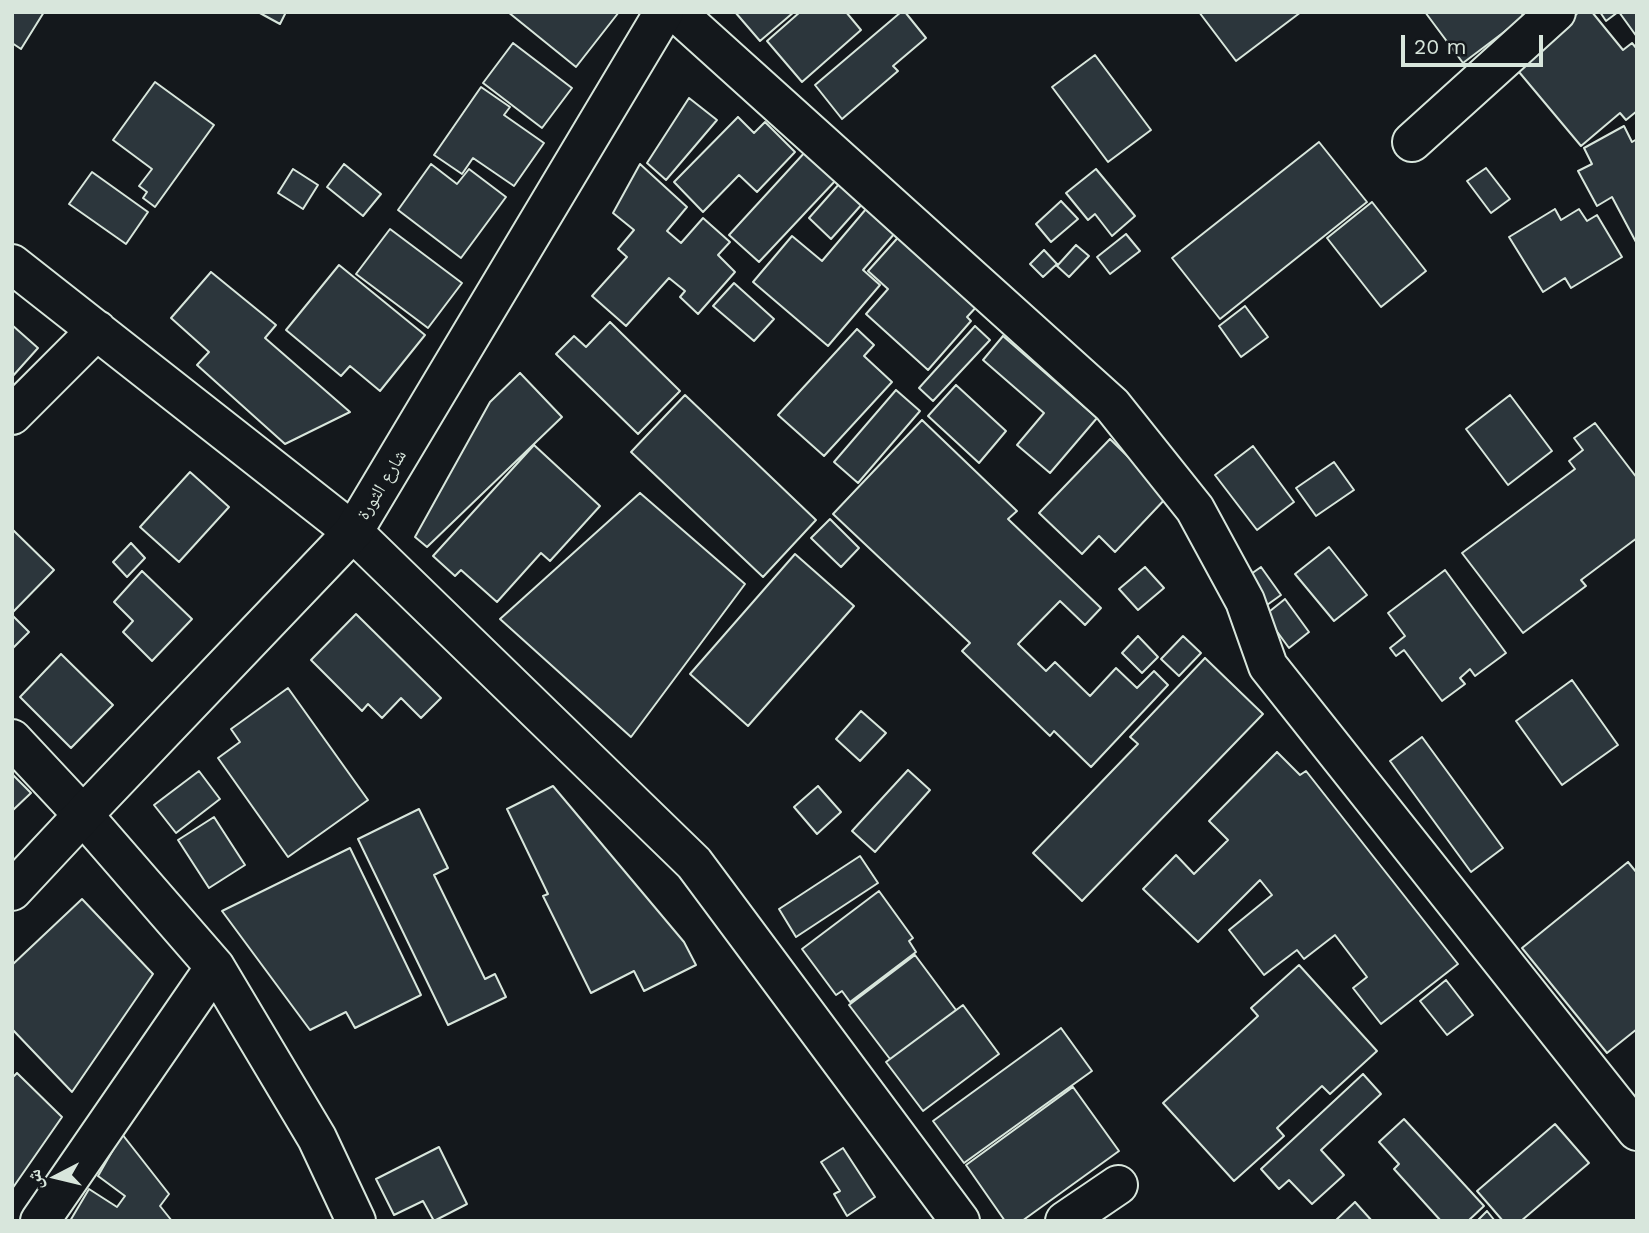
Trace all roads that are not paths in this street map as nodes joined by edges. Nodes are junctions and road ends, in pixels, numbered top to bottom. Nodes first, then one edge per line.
1 (664, 12) edge
2 (676, 12) edge
3 (1556, 12) edge
4 (1412, 142) dead end
5 (12, 264) edge
6 (97, 330) junction
7 (12, 415) edge
8 (353, 532) junction
9 (12, 739) edge
10 (83, 815) junction
11 (12, 891) edge
12 (215, 967) junction
13 (1637, 1131) edge
14 (1118, 1185) dead end
15 (40, 1221) edge
16 (356, 1221) edge
17 (960, 1221) edge
18 (1065, 1221) edge

1 - 8 street, شارع الثورة
2 - 13 street
3 - 4 street
5 - 6 street
6 - 7 street
6 - 8 street
8 - 10 street, شارع الثورة
8 - 17 street
9 - 10 street
10 - 11 street, شارع الثورة
10 - 12 street
12 - 15 street
12 - 16 street
14 - 18 street

